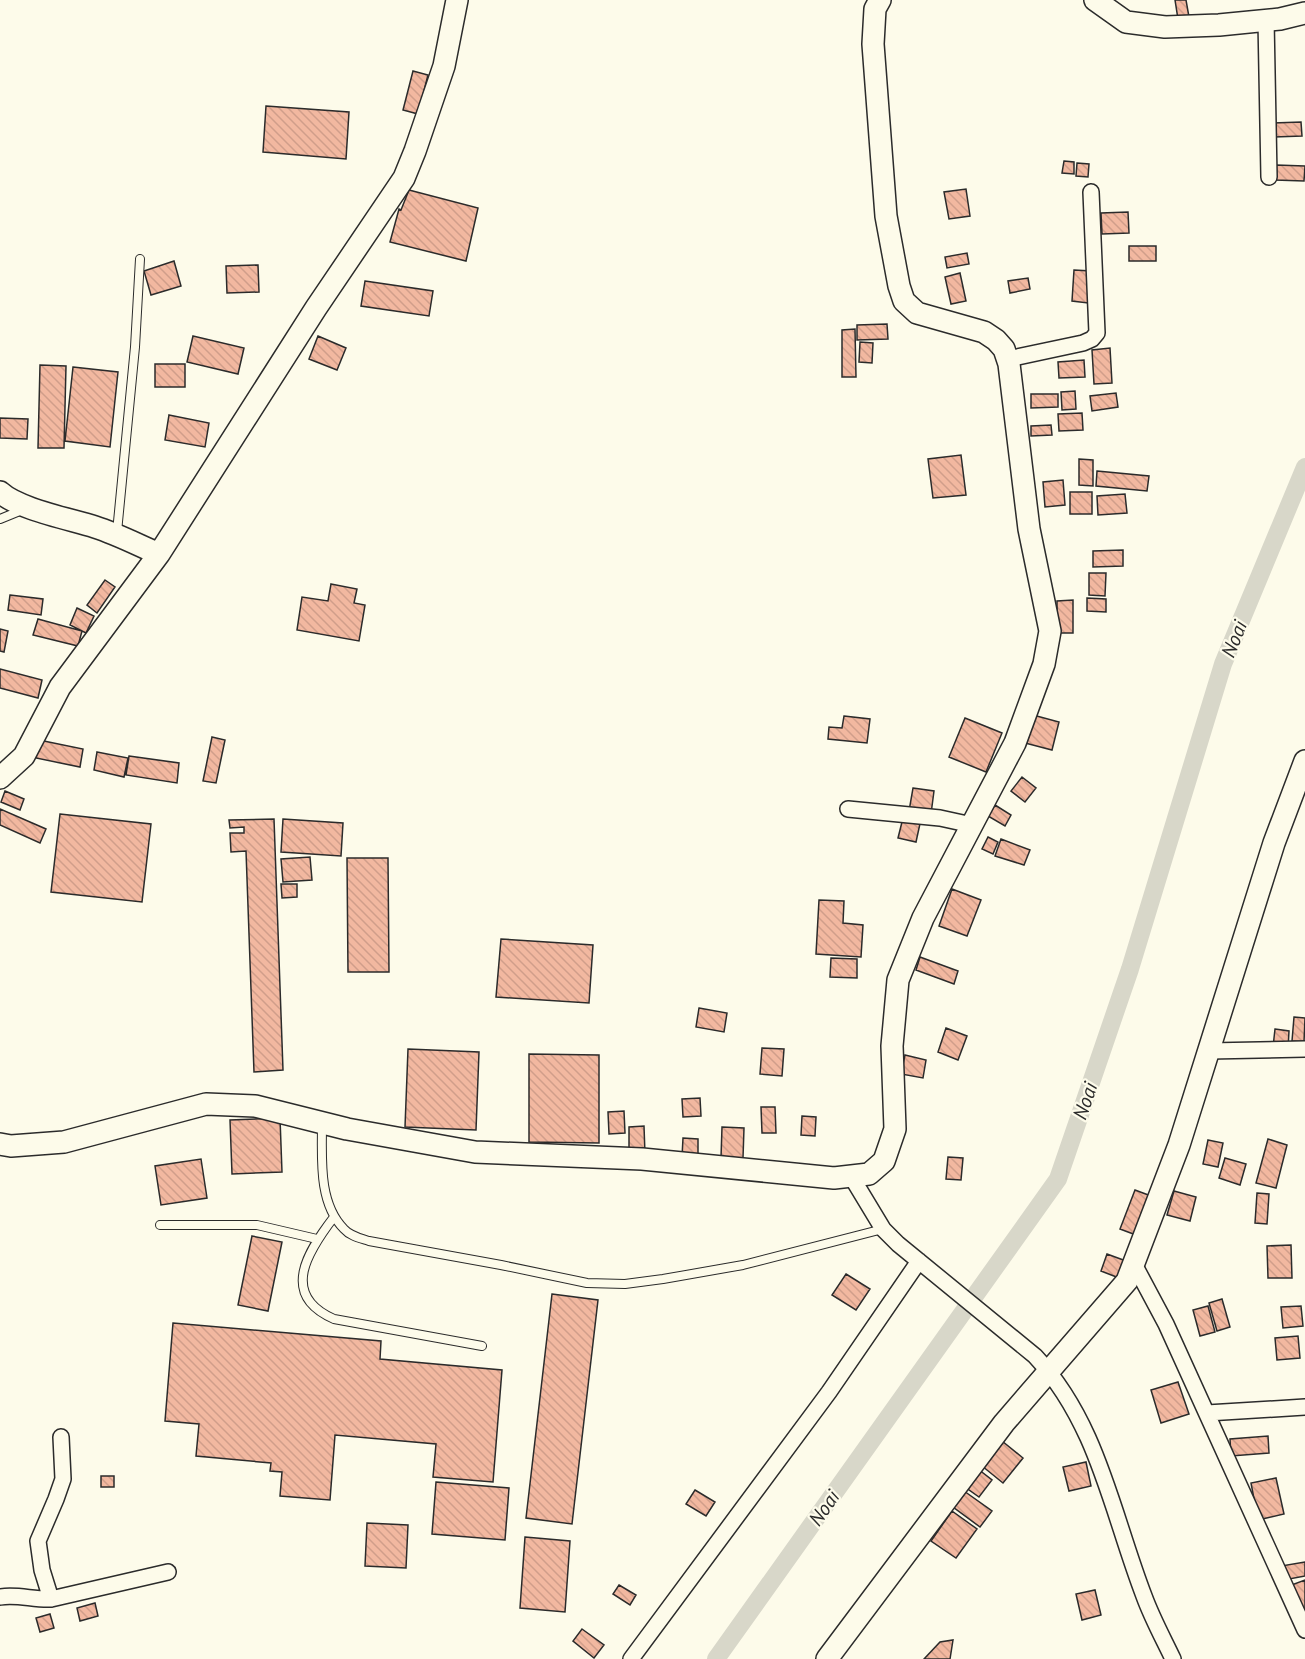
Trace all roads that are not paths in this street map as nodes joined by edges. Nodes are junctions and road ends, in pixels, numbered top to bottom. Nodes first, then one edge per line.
1 (457, 0) edge
2 (880, 0) edge
3 (1095, 0) edge
4 (1305, 13) edge
5 (1266, 20) junction
6 (1269, 177) dead end
7 (1091, 192) dead end
8 (140, 259) dead end
9 (1008, 359) junction
10 (0, 492) edge
11 (29, 507) junction
12 (0, 519) edge
13 (117, 536) junction
14 (159, 554) junction
15 (1305, 761) edge
16 (0, 778) edge
17 (848, 809) dead end
18 (972, 825) junction
19 (1305, 1049) edge
20 (1209, 1051) junction
21 (322, 1122) junction
22 (0, 1144) edge
23 (851, 1176) junction
24 (334, 1217) junction
25 (160, 1225) dead end
26 (883, 1229) junction
27 (317, 1239) junction
28 (919, 1261) junction
29 (1134, 1264) junction
30 (482, 1346) dead end
31 (1042, 1363) junction
32 (1305, 1407) edge
33 (1207, 1413) junction
34 (61, 1437) dead end
35 (168, 1572) dead end
36 (0, 1597) edge
37 (51, 1599) junction
38 (1305, 1630) edge
39 (631, 1659) edge
40 (827, 1659) edge
41 (1173, 1659) edge

1 - 14 street
2 - 9 street
3 - 5 street
4 - 5 street
5 - 6 street
7 - 9 street
8 - 13 lane
9 - 18 street
10 - 11 street
11 - 12 lane
11 - 13 street
13 - 14 street
14 - 16 street
15 - 20 street
17 - 18 street
18 - 23 street
19 - 20 street
20 - 29 street
21 - 22 street
21 - 23 street
21 - 24 lane
23 - 26 street
24 - 26 lane
24 - 27 lane
25 - 27 lane
26 - 28 street
27 - 30 lane
28 - 31 street
28 - 39 street
29 - 31 street
29 - 33 street
31 - 40 street
31 - 41 street
32 - 33 street
33 - 38 street
34 - 37 street
35 - 37 street
36 - 37 street

